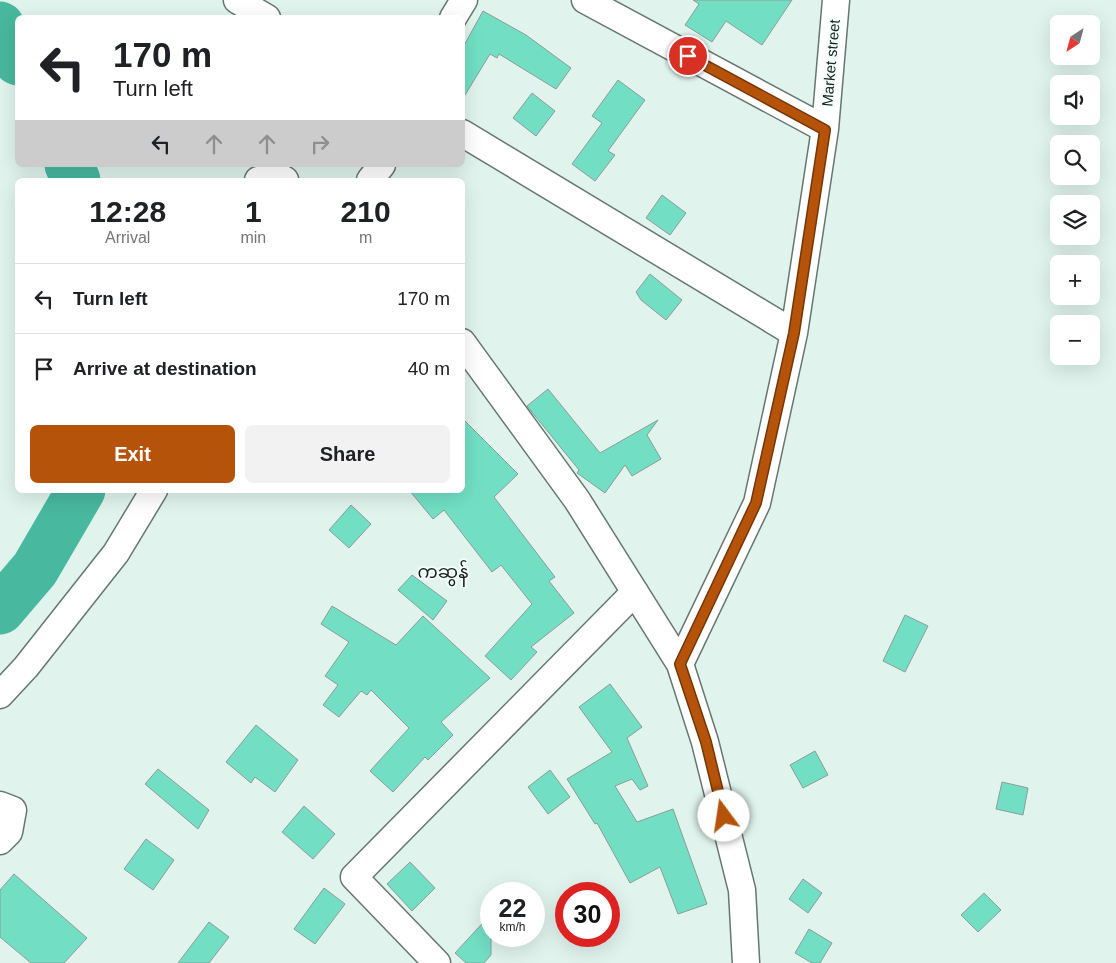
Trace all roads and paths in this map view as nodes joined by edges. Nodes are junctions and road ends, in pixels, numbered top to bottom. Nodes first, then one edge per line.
1 (237, 0) edge
2 (464, 0) edge
3 (585, 0) edge
4 (836, 0) edge
5 (262, 15) edge
6 (455, 15) edge
7 (825, 130) junction
8 (465, 135) edge
9 (380, 167) edge
10 (372, 178) edge
11 (794, 333) junction
12 (465, 346) edge
13 (152, 493) edge
14 (636, 592) junction
15 (680, 664) junction
16 (0, 695) edge
17 (0, 805) edge
18 (0, 841) edge
19 (437, 963) edge
20 (746, 963) edge

1 - 5 street
2 - 6 street
3 - 7 street
4 - 7 street, Market street
7 - 11 street, Market street
8 - 11 street
9 - 10 street
11 - 15 street, Market street
12 - 14 street
13 - 16 street
14 - 15 street
14 - 19 street
15 - 20 street
17 - 18 street

